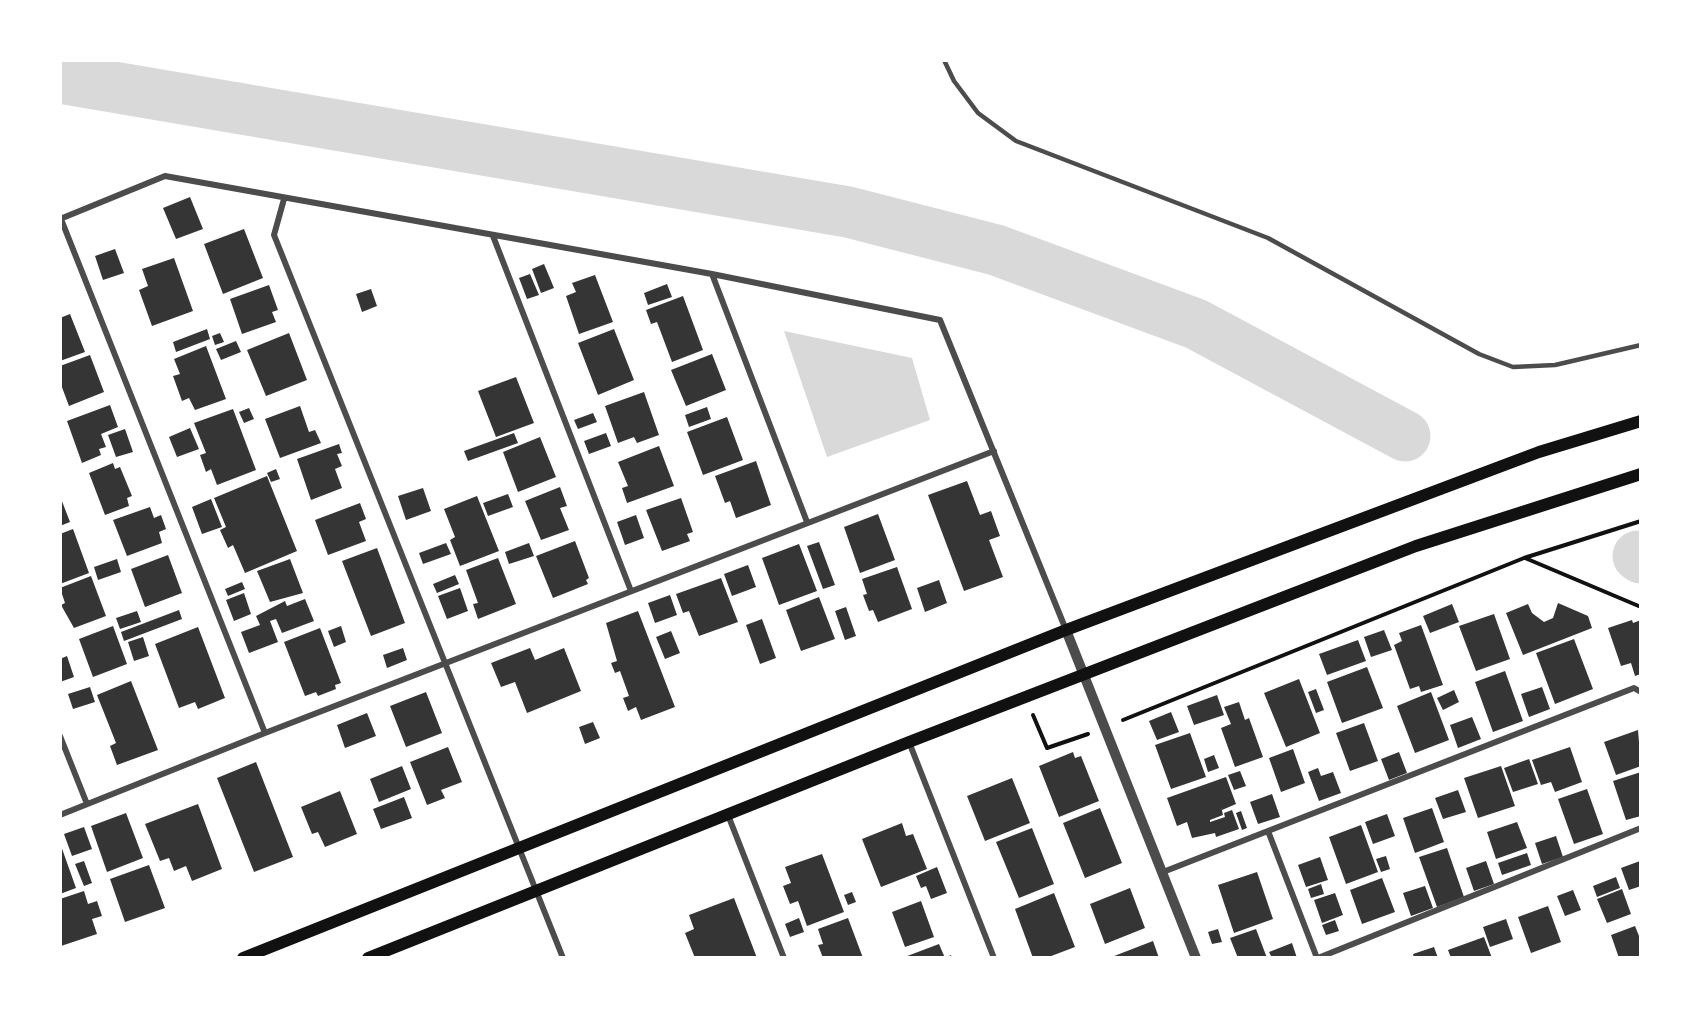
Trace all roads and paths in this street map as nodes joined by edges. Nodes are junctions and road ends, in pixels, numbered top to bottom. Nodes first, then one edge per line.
1 (944, 60) edge
2 (284, 199) junction
3 (60, 219) edge
4 (493, 236) junction
5 (712, 274) junction
6 (1641, 345) edge
7 (1641, 422) edge
8 (994, 451) junction
9 (1641, 474) edge
10 (1641, 521) edge
11 (807, 522) junction
12 (1524, 558) junction
13 (631, 591) junction
14 (1641, 607) edge
15 (1066, 630) junction
16 (446, 663) junction
17 (1084, 675) junction
18 (1641, 692) edge
19 (1026, 697) junction
20 (1105, 727) junction
21 (265, 733) junction
22 (60, 736) edge
23 (909, 742) junction
24 (87, 804) junction
25 (60, 815) edge
26 (728, 815) junction
27 (1641, 828) edge
28 (1268, 831) junction
29 (520, 850) junction
30 (1163, 872) junction
31 (537, 892) junction
32 (243, 958) edge
33 (368, 958) edge
34 (563, 958) edge
35 (784, 958) edge
36 (994, 958) edge
37 (1196, 958) edge
38 (1317, 958) edge

1 - 6 lane
2 - 3 street
2 - 4 street
2 - 16 street
3 - 21 street
4 - 5 street
4 - 13 street
5 - 8 street
5 - 11 street
7 - 15 main road
8 - 11 street
8 - 15 street
9 - 17 main road
10 - 12 path
11 - 13 street
12 - 14 path
12 - 20 path
13 - 16 street
15 - 17 street
15 - 29 main road
16 - 21 street
16 - 29 street
17 - 19 main road
17 - 20 street
18 - 28 street
19 - 20 path
19 - 23 main road
20 - 30 street
21 - 24 street
22 - 24 street
23 - 26 main road
23 - 36 street
24 - 25 street
26 - 31 main road
26 - 35 street
27 - 38 street
28 - 30 street
28 - 38 street
29 - 31 street
29 - 32 main road
30 - 37 street
31 - 33 main road
31 - 34 street

